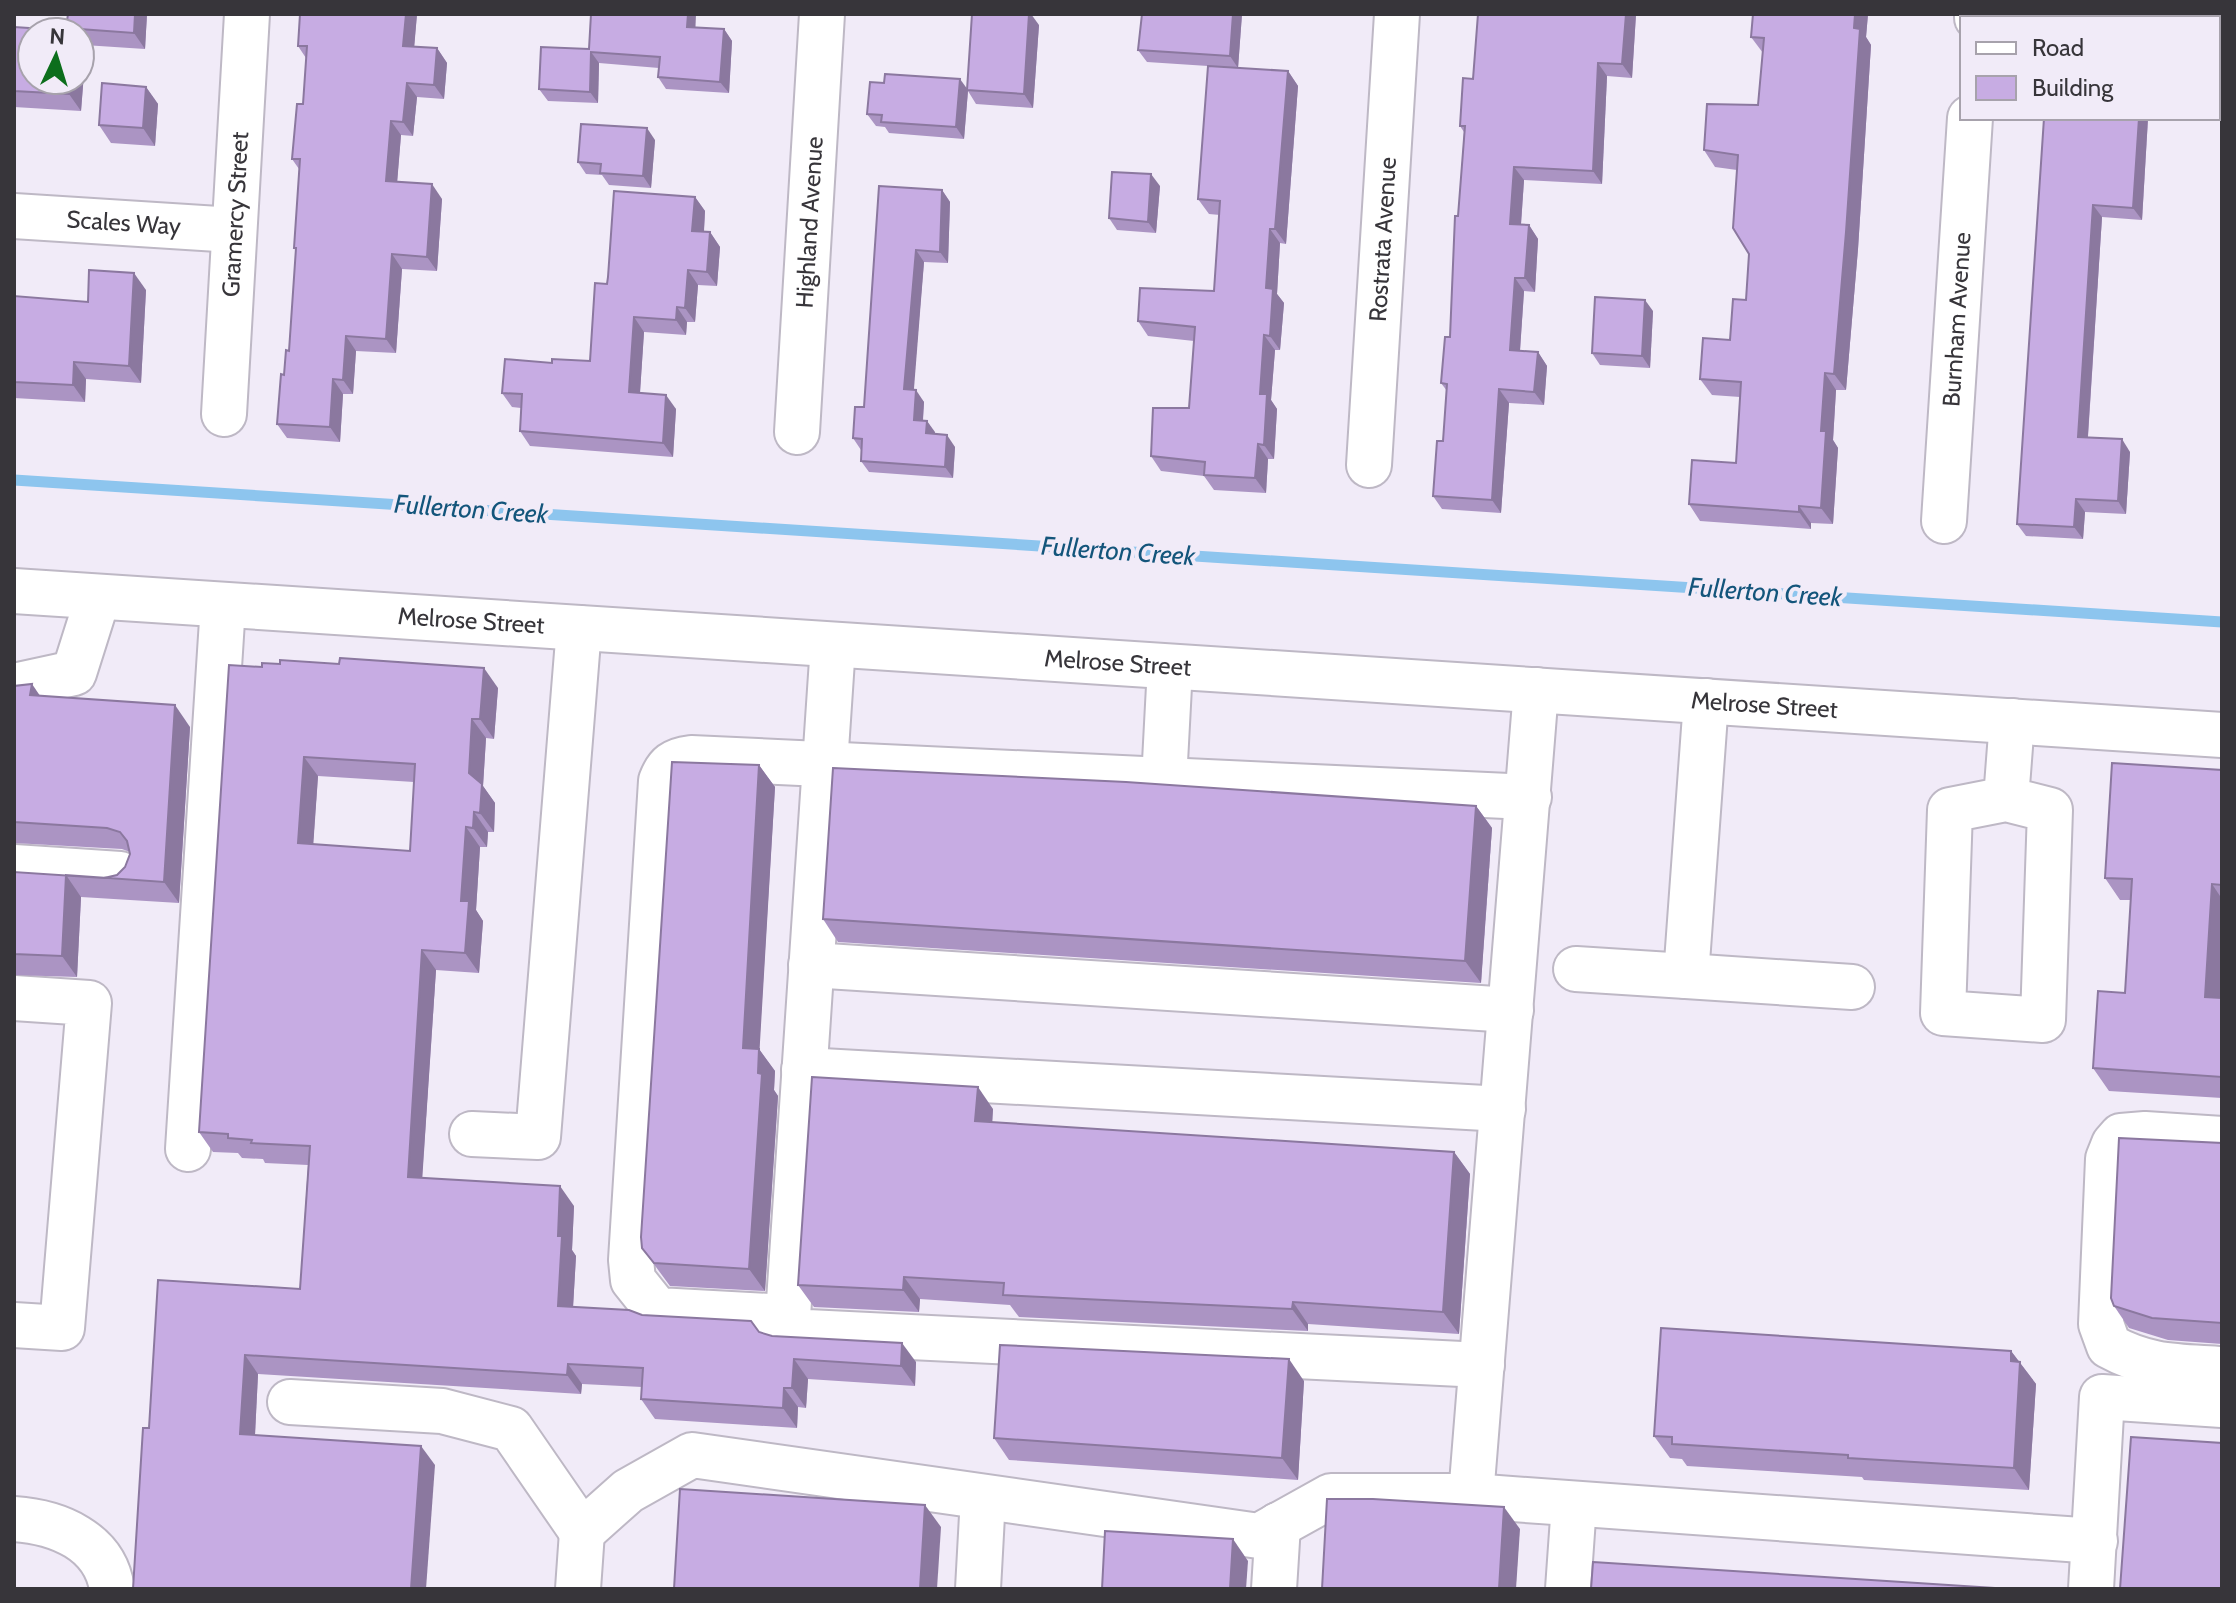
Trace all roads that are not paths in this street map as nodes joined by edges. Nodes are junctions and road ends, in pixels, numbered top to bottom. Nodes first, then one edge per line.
1 (247, 14) edge
2 (822, 14) edge
3 (1397, 14) edge
4 (1970, 120) edge
5 (14, 216) edge
6 (234, 230) junction
7 (224, 414) dead end
8 (797, 432) dead end
9 (1369, 465) dead end
10 (1944, 521) dead end
11 (14, 591) edge
12 (98, 597) junction
13 (223, 605) junction
14 (579, 628) junction
15 (833, 645) junction
16 (1170, 667) junction
17 (14, 686) edge
18 (1536, 690) junction
19 (1706, 701) junction
20 (2012, 721) junction
21 (2222, 735) edge
22 (824, 765) junction
23 (1164, 781) junction
24 (1529, 797) junction
25 (2006, 799) junction
26 (14, 867) edge
27 (120, 874) edge
28 (811, 965) junction
29 (1576, 969) dead end
30 (1686, 976) junction
31 (1852, 987) dead end
32 (14, 998) edge
33 (1511, 1010) junction
34 (804, 1070) junction
35 (1503, 1109) junction
36 (472, 1134) dead end
37 (2222, 1139) edge
38 (188, 1149) dead end
39 (787, 1317) junction
40 (14, 1325) edge
41 (1482, 1365) junction
42 (2222, 1369) edge
43 (290, 1402) dead end
44 (2222, 1405) edge
45 (1471, 1496) junction
46 (983, 1497) junction
47 (1574, 1504) junction
48 (14, 1519) edge
49 (1278, 1525) junction
50 (582, 1532) junction
51 (2095, 1541) junction
52 (112, 1589) edge
53 (578, 1589) edge
54 (978, 1589) edge
55 (1274, 1589) edge
56 (1568, 1589) edge
57 (2091, 1589) edge

1 - 6 street, Gramercy Street
2 - 8 street, Highland Avenue
3 - 9 street, Rostrata Avenue
4 - 10 street, Burnham Avenue
5 - 6 street, Scales Way
6 - 7 street, Gramercy Street
11 - 12 street, Melrose Street
12 - 13 street, Melrose Street
12 - 17 street
13 - 14 street, Melrose Street
13 - 38 street
14 - 15 street, Melrose Street
14 - 36 street
15 - 16 street, Melrose Street
15 - 22 street
16 - 18 street, Melrose Street
16 - 23 street
18 - 19 street, Melrose Street
18 - 24 street
19 - 20 street, Melrose Street
19 - 30 street
20 - 21 street, Melrose Street
20 - 25 street
22 - 23 street
22 - 28 street
22 - 39 street
23 - 24 street
24 - 33 street
25 - 25 street
26 - 27 street
28 - 33 street
28 - 34 street
29 - 30 street
30 - 31 street
32 - 40 street
33 - 35 street
34 - 35 street
34 - 39 street
35 - 41 street
37 - 42 street
39 - 41 street
41 - 45 street
43 - 50 street
44 - 51 street
45 - 47 street
45 - 49 street
46 - 49 street
46 - 50 street
46 - 54 street
47 - 51 street
47 - 56 street
48 - 52 street
49 - 55 street
50 - 53 street
51 - 57 street

